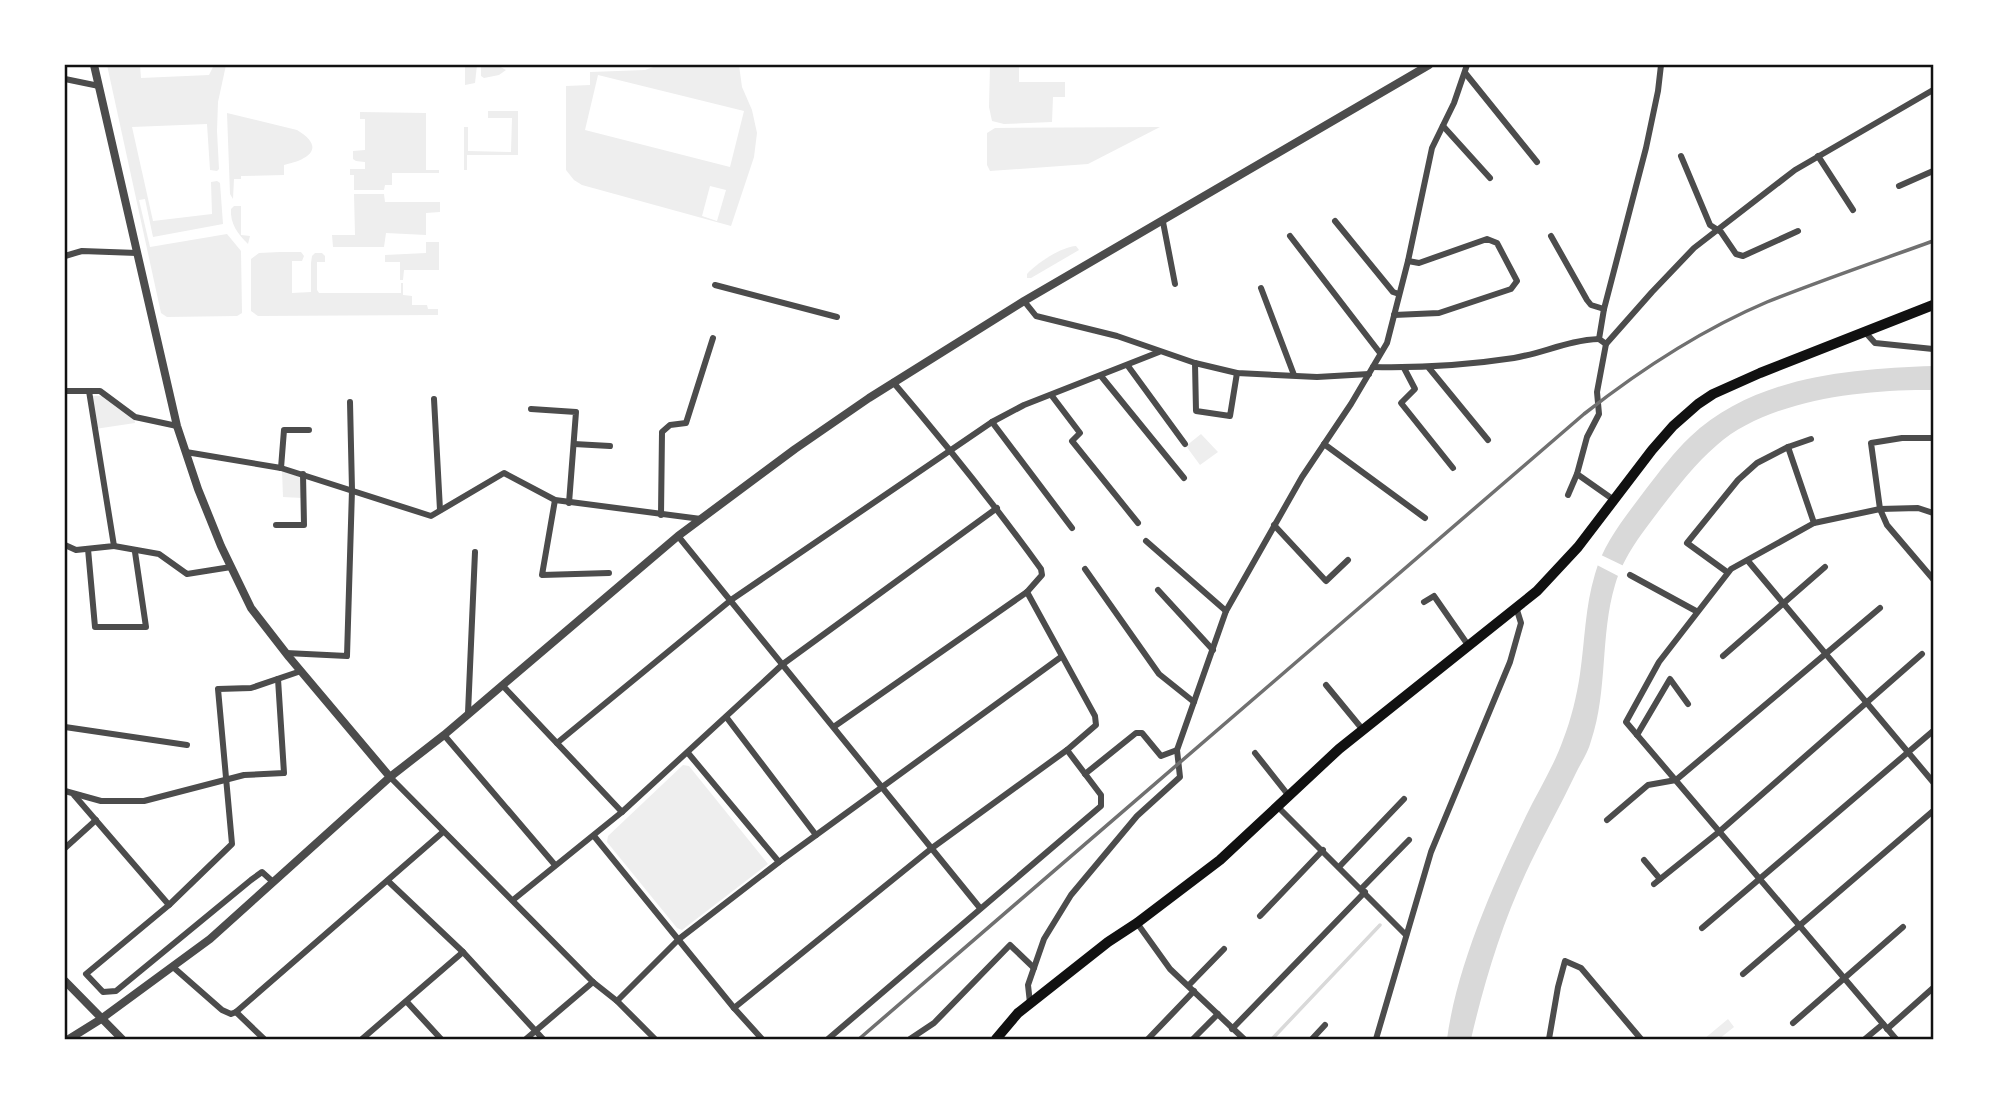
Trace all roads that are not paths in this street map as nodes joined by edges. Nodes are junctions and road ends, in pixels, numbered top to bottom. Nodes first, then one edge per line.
1 (94, 65) edge
2 (1429, 65) edge
3 (1467, 65) edge
4 (1661, 65) edge
5 (1466, 74) junction
6 (65, 79) edge
7 (99, 86) junction
8 (1933, 90) edge
9 (1443, 126) junction
10 (1681, 156) dead end
11 (1818, 156) junction
12 (1537, 162) dead end
13 (1933, 171) edge
14 (1490, 178) dead end
15 (1899, 186) dead end
16 (1853, 210) dead end
17 (1335, 221) dead end
18 (1163, 222) junction
19 (1717, 228) junction
20 (1798, 231) dead end
21 (1290, 236) dead end
22 (1551, 236) dead end
23 (137, 253) junction
24 (65, 256) edge
25 (1408, 261) junction
26 (1175, 284) dead end
27 (715, 285) dead end
28 (1261, 288) dead end
29 (1399, 294) junction
30 (1024, 301) junction
31 (1933, 305) edge
32 (1604, 309) junction
33 (1394, 315) junction
34 (837, 317) dead end
35 (1865, 332) junction
36 (713, 338) dead end
37 (1599, 339) junction
38 (1606, 344) junction
39 (1933, 349) edge
40 (1159, 352) junction
41 (1380, 353) junction
42 (1195, 363) junction
43 (1128, 366) junction
44 (1373, 367) junction
45 (1404, 368) junction
46 (1429, 368) junction
47 (1237, 373) junction
48 (1369, 374) junction
49 (1294, 375) junction
50 (1101, 376) junction
51 (893, 382) junction
52 (65, 391) edge
53 (89, 391) junction
54 (1052, 396) junction
55 (433, 398) dead end
56 (350, 402) dead end
57 (531, 409) dead end
58 (992, 422) junction
59 (177, 426) junction
60 (309, 430) dead end
61 (1933, 438) edge
62 (1811, 439) dead end
63 (1488, 440) dead end
64 (574, 444) junction
65 (1185, 444) dead end
66 (1324, 444) junction
67 (610, 446) dead end
68 (1788, 447) junction
69 (952, 450) junction
70 (186, 452) junction
71 (281, 468) junction
72 (1453, 468) dead end
73 (303, 474) junction
74 (1577, 474) junction
75 (1184, 478) dead end
76 (352, 490) junction
77 (1568, 495) dead end
78 (555, 500) junction
79 (1614, 500) junction
80 (569, 503) junction
81 (997, 508) junction
82 (1880, 509) junction
83 (440, 510) junction
84 (1933, 513) edge
85 (661, 515) junction
86 (1425, 518) dead end
87 (701, 519) junction
88 (1138, 523) dead end
89 (1814, 523) junction
90 (276, 525) dead end
91 (1273, 525) junction
92 (1072, 528) dead end
93 (678, 536) junction
94 (1146, 541) dead end
95 (65, 545) edge
96 (114, 546) junction
97 (88, 549) junction
98 (135, 552) junction
99 (475, 552) dead end
100 (1348, 560) dead end
101 (1748, 561) junction
102 (231, 567) junction
103 (1825, 567) dead end
104 (1085, 569) dead end
105 (1727, 572) junction
106 (609, 573) dead end
107 (1630, 575) dead end
108 (1933, 579) edge
109 (1158, 590) dead end
110 (1027, 592) junction
111 (731, 600) junction
112 (1424, 602) dead end
113 (1783, 603) junction
114 (1516, 607) junction
115 (1880, 608) dead end
116 (1226, 611) junction
117 (1696, 611) junction
118 (1468, 645) junction
119 (1213, 650) junction
120 (286, 653) junction
121 (1825, 653) junction
122 (1922, 654) dead end
123 (1723, 656) dead end
124 (1061, 657) junction
125 (783, 664) junction
126 (301, 671) junction
127 (278, 679) junction
128 (502, 685) junction
129 (1326, 685) dead end
130 (1194, 702) junction
131 (1866, 702) junction
132 (1688, 704) dead end
133 (468, 713) junction
134 (727, 718) junction
135 (835, 726) junction
136 (65, 727) edge
137 (1363, 730) junction
138 (1933, 731) edge
139 (444, 735) junction
140 (1637, 735) junction
141 (557, 743) junction
142 (187, 744) dead end
143 (1066, 750) junction
144 (1177, 750) junction
145 (688, 753) junction
146 (1255, 753) dead end
147 (1909, 753) junction
148 (1085, 774) junction
149 (390, 777) junction
150 (227, 780) junction
151 (1676, 780) junction
152 (1933, 782) edge
153 (884, 787) junction
154 (65, 791) edge
155 (73, 793) junction
156 (1289, 796) junction
157 (1404, 799) dead end
158 (1278, 807) junction
159 (1933, 811) edge
160 (622, 812) junction
161 (96, 820) junction
162 (1607, 820) dead end
163 (1720, 831) junction
164 (443, 832) junction
165 (816, 835) junction
166 (594, 836) junction
167 (1409, 840) dead end
168 (65, 848) edge
169 (932, 848) junction
170 (1323, 850) junction
171 (1644, 860) dead end
172 (779, 862) junction
173 (555, 865) junction
174 (1339, 867) junction
175 (1660, 878) junction
176 (1761, 878) junction
177 (272, 881) junction
178 (388, 881) junction
179 (1654, 884) dead end
180 (1363, 891) junction
181 (513, 900) junction
182 (169, 905) junction
183 (980, 908) junction
184 (1260, 916) dead end
185 (1137, 923) junction
186 (1799, 926) junction
187 (1903, 927) dead end
188 (1702, 928) dead end
189 (1406, 935) junction
190 (679, 939) junction
191 (1224, 949) dead end
192 (463, 952) junction
193 (173, 967) junction
194 (1034, 968) junction
195 (1743, 974) dead end
196 (1844, 980) junction
197 (65, 981) edge
198 (593, 982) junction
199 (1192, 988) junction
200 (1933, 988) edge
201 (617, 1001) junction
202 (407, 1002) junction
203 (1030, 1003) junction
204 (734, 1008) junction
205 (236, 1012) junction
206 (1218, 1014) junction
207 (101, 1019) junction
208 (1793, 1023) dead end
209 (1325, 1025) dead end
210 (1885, 1027) junction
211 (1232, 1029) junction
212 (535, 1031) junction
213 (69, 1039) edge
214 (122, 1039) edge
215 (264, 1039) edge
216 (362, 1039) edge
217 (441, 1039) edge
218 (526, 1039) edge
219 (543, 1039) edge
220 (655, 1039) edge
221 (762, 1039) edge
222 (828, 1039) edge
223 (910, 1039) edge
224 (996, 1039) edge
225 (1148, 1039) edge
226 (1193, 1039) edge
227 (1244, 1039) edge
228 (1312, 1039) edge
229 (1376, 1039) edge
230 (1549, 1039) edge
231 (1641, 1039) edge
232 (1865, 1039) edge
233 (1896, 1039) edge

1 - 7 street
2 - 18 street
3 - 5 street
4 - 32 street
5 - 9 street
5 - 12 street
6 - 7 street
7 - 23 street
8 - 11 street
9 - 14 street
9 - 25 street
10 - 19 street
11 - 16 street
11 - 19 street
13 - 15 street
17 - 29 street
18 - 26 street
18 - 30 street
19 - 20 street
19 - 38 street
21 - 41 street
22 - 32 street
23 - 24 street
23 - 59 street
25 - 29 street
25 - 33 street
27 - 34 street
28 - 49 street
29 - 33 street
30 - 40 street
30 - 51 street
31 - 35 main road
32 - 37 street
33 - 41 street
35 - 39 street
35 - 79 main road
36 - 85 street
37 - 38 street
37 - 46 street
38 - 74 street
40 - 42 street
40 - 43 street
41 - 44 street
42 - 47 street
42 - 47 street
43 - 50 street
43 - 65 street
44 - 45 street
44 - 48 street
45 - 46 street
45 - 72 street
46 - 63 street
47 - 49 street
48 - 49 street
48 - 66 street
50 - 54 street
50 - 75 street
51 - 69 street
51 - 87 street
52 - 53 street
53 - 59 street
53 - 96 street
54 - 58 street
54 - 88 street
55 - 83 street
56 - 76 street
57 - 64 street
58 - 69 street
58 - 92 street
59 - 70 street
60 - 71 street
61 - 82 street
62 - 68 street
64 - 67 street
64 - 80 street
66 - 86 street
66 - 91 street
68 - 89 street
68 - 105 street
69 - 81 street
69 - 111 street
70 - 71 street
70 - 102 street
71 - 73 street
73 - 76 street
73 - 90 street
74 - 77 street
74 - 79 street
76 - 83 street
76 - 120 street
78 - 80 street
78 - 83 street
78 - 106 street
79 - 114 main road
80 - 85 street
81 - 110 street
81 - 125 street
82 - 84 street
82 - 89 street
82 - 108 street
85 - 87 street
87 - 93 street
89 - 101 street
91 - 100 street
91 - 116 street
93 - 111 street
93 - 128 street
94 - 116 street
95 - 97 street
96 - 97 street
96 - 98 street
97 - 98 street
98 - 102 street
99 - 133 street
101 - 105 street
101 - 113 street
102 - 120 street
103 - 113 street
104 - 130 street
105 - 117 street
107 - 117 street
109 - 119 street
110 - 124 street
110 - 135 street
111 - 125 street
111 - 141 street
112 - 118 street
113 - 121 street
113 - 123 street
114 - 118 main road
114 - 189 street
115 - 121 street
116 - 119 street
117 - 140 street
118 - 137 main road
119 - 130 street
120 - 126 street
121 - 131 street
121 - 151 street
122 - 131 street
124 - 143 street
124 - 153 street
125 - 134 street
125 - 135 street
126 - 127 street
126 - 149 street
127 - 150 street
127 - 150 street
128 - 133 street
128 - 141 street
129 - 137 street
130 - 144 street
131 - 147 street
131 - 163 street
132 - 140 street
133 - 139 street
134 - 145 street
134 - 165 street
135 - 153 street
136 - 142 street
137 - 156 main road
138 - 147 street
139 - 149 street
139 - 173 street
140 - 151 street
141 - 160 street
143 - 148 street
143 - 169 street
144 - 148 street
144 - 194 street
145 - 160 street
145 - 172 street
146 - 156 street
147 - 152 street
147 - 176 street
148 - 183 street
149 - 164 street
149 - 177 street
150 - 155 street
150 - 182 street
151 - 162 street
151 - 163 street
153 - 165 street
153 - 169 street
154 - 155 street
155 - 161 street
156 - 158 main road
157 - 174 street
158 - 170 street
158 - 185 main road
159 - 186 street
160 - 166 street
161 - 168 street
161 - 182 street
163 - 175 street
163 - 176 street
164 - 178 street
164 - 181 street
165 - 172 street
166 - 173 street
166 - 190 street
167 - 180 street
169 - 183 street
169 - 204 street
170 - 174 street
170 - 184 street
171 - 175 street
172 - 190 street
173 - 181 street
174 - 180 street
175 - 179 street
176 - 186 street
176 - 188 street
177 - 182 street
177 - 193 street
178 - 192 street
178 - 205 street
180 - 189 street
180 - 211 street
181 - 198 street
183 - 222 street
185 - 199 street
185 - 203 main road
186 - 195 street
186 - 196 street
187 - 196 street
189 - 229 street
190 - 201 street
190 - 204 street
191 - 199 street
192 - 202 street
192 - 212 street
193 - 205 street
193 - 207 street
194 - 203 street
194 - 223 street
196 - 208 street
196 - 210 street
197 - 207 street
198 - 201 street
198 - 212 street
199 - 206 street
199 - 225 street
200 - 210 street
201 - 220 street
202 - 216 street
202 - 217 street
203 - 224 main road
204 - 221 street
205 - 215 street
206 - 211 street
206 - 226 street
207 - 213 street
207 - 214 street
209 - 228 street
210 - 232 street
210 - 233 street
211 - 227 street
212 - 218 street
212 - 219 street
230 - 231 street

